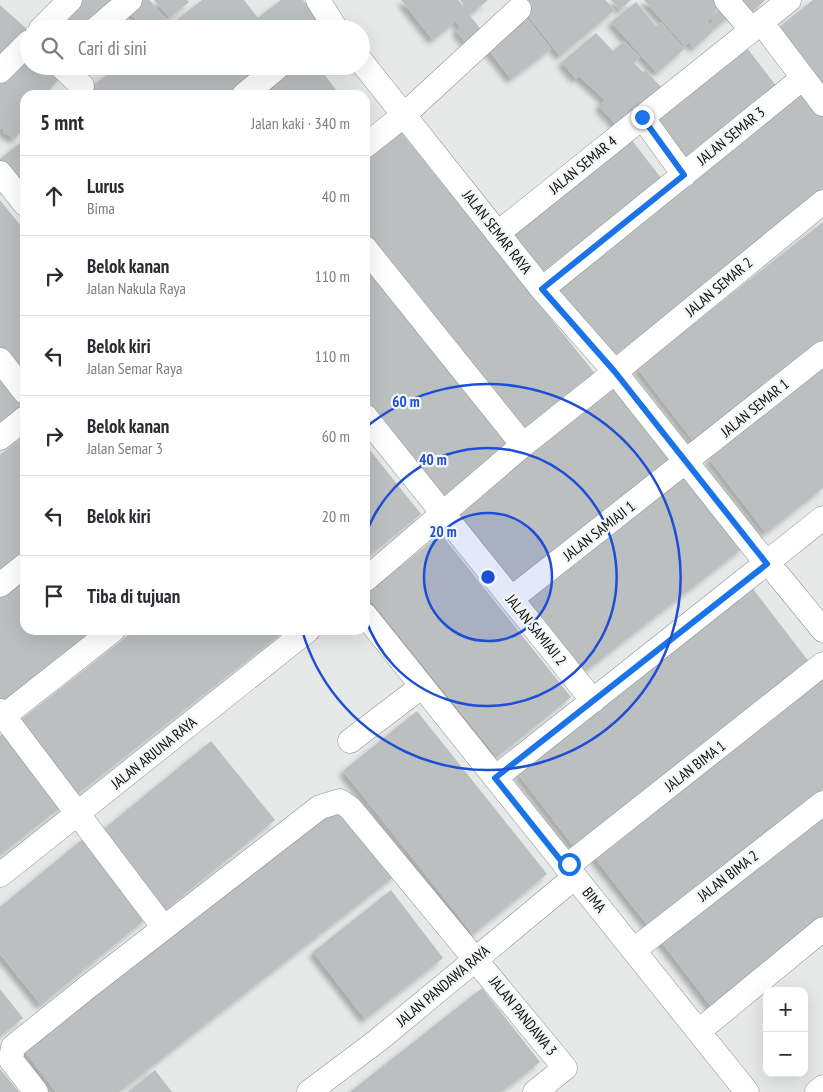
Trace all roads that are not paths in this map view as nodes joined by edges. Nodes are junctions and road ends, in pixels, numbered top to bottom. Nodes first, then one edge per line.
1 (70, 0) edge
2 (130, 0) edge
3 (318, 0) edge
4 (726, 0) edge
5 (789, 0) edge
6 (519, 9) dead end
7 (50, 20) edge
8 (107, 20) edge
9 (328, 20) edge
10 (756, 26) junction
11 (20, 51) edge
12 (0, 71) edge
13 (370, 72) edge
14 (70, 75) edge
15 (268, 75) edge
16 (803, 78) junction
17 (82, 86) dead end
18 (250, 90) edge
19 (823, 104) edge
20 (404, 115) junction
21 (642, 117) junction
22 (370, 142) edge
23 (0, 173) edge
24 (684, 175) junction
25 (20, 198) edge
26 (823, 202) edge
27 (498, 233) junction
28 (370, 254) edge
29 (542, 289) junction
30 (823, 353) edge
31 (0, 360) edge
32 (615, 372) junction
33 (20, 386) edge
34 (20, 422) edge
35 (370, 422) edge
36 (0, 438) edge
37 (523, 444) junction
38 (686, 462) junction
39 (442, 512) junction
40 (823, 518) edge
41 (20, 569) edge
42 (772, 570) junction
43 (370, 576) edge
44 (0, 585) edge
45 (511, 599) junction
46 (370, 621) edge
47 (823, 630) edge
48 (106, 635) edge
49 (302, 635) edge
50 (823, 664) edge
51 (421, 687) junction
52 (593, 701) junction
53 (1, 715) edge
54 (350, 741) dead end
55 (495, 778) junction
56 (823, 803) edge
57 (79, 814) junction
58 (570, 872) junction
59 (0, 875) edge
60 (164, 928) junction
61 (823, 929) edge
62 (634, 950) junction
63 (476, 958) junction
64 (699, 1030) junction
65 (823, 1087) edge
66 (36, 1092) edge
67 (309, 1092) edge
68 (535, 1092) edge
69 (747, 1092) edge
70 (817, 1092) edge

1 - 7 street
2 - 8 street
3 - 9 street
4 - 10 street
5 - 10 street, JALAN SEMAR 4
6 - 20 street
10 - 16 street
10 - 21 street, JALAN SEMAR 4
11 - 12 street
13 - 20 street, JALAN SEMAR RAYA
14 - 17 street
15 - 18 street
16 - 19 street
16 - 24 street, JALAN SEMAR 3
20 - 22 street
20 - 27 street, JALAN SEMAR RAYA
21 - 24 street
21 - 27 street, JALAN SEMAR 4
23 - 25 street
24 - 29 street, JALAN SEMAR 3
26 - 32 street, JALAN SEMAR 2
27 - 29 street, JALAN SEMAR RAYA
28 - 37 street
29 - 32 street, JALAN SEMAR RAYA
30 - 38 street, JALAN SEMAR 1
31 - 33 street
32 - 37 street, JALAN SEMAR 2
32 - 38 street, JALAN SEMAR RAYA
34 - 36 street
35 - 39 street, JALAN SAMIAJI 2
37 - 39 street, JALAN SEMAR 2
38 - 42 street, JALAN SEMAR RAYA
38 - 45 street, JALAN SAMIAJI 1
39 - 43 street, JALAN SEMAR 2
39 - 45 street, JALAN SAMIAJI 2
40 - 42 street
41 - 44 street
42 - 47 street
42 - 52 street
45 - 52 street, JALAN SAMIAJI 2
46 - 51 street, BIMA
48 - 53 street
49 - 57 street, JALAN ARJUNA RAYA
50 - 58 street, JALAN BIMA 1
51 - 54 street
51 - 55 street, BIMA
52 - 55 street
53 - 57 street
55 - 58 street, BIMA
56 - 62 street, JALAN BIMA 2
57 - 59 street, JALAN ARJUNA RAYA
57 - 60 street
58 - 62 street, BIMA
58 - 63 street, JALAN PANDAWA RAYA
60 - 63 street
60 - 66 street
61 - 64 street
62 - 64 street, BIMA
63 - 67 street, JALAN PANDAWA RAYA
63 - 68 street, JALAN PANDAWA 3
64 - 69 street, BIMA
65 - 70 street

